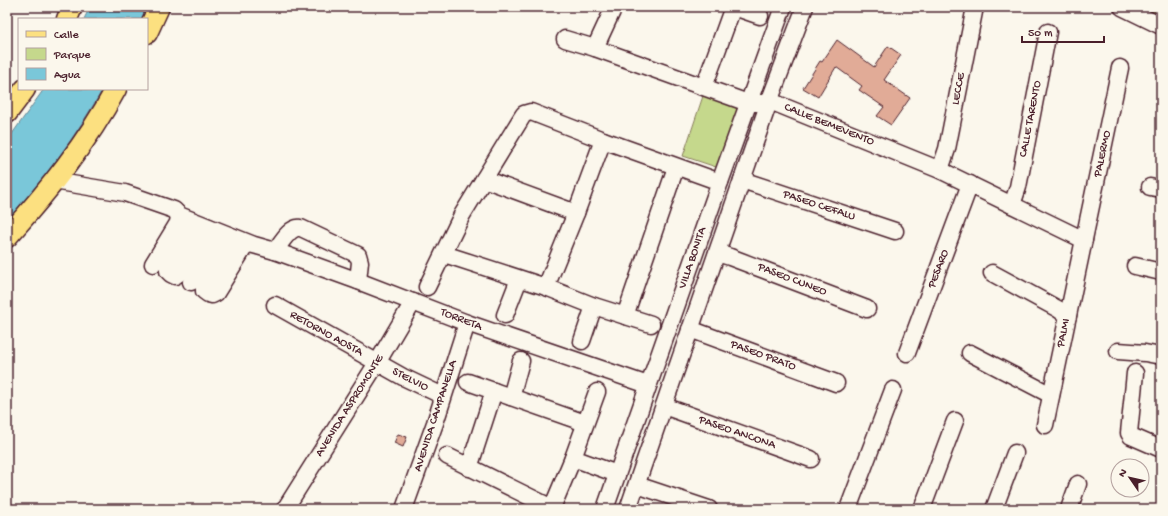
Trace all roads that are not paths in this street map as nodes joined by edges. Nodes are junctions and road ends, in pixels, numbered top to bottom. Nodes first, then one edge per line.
1 (72, 7) edge
2 (159, 7) edge
3 (614, 7) edge
4 (733, 7) edge
5 (783, 7) edge
6 (805, 7) edge
7 (976, 7) edge
8 (1122, 7) edge
9 (760, 16) dead end
10 (67, 18) edge
11 (1161, 26) edge
12 (148, 32) edge
13 (1048, 32) dead end
14 (565, 39) dead end
15 (595, 48) junction
16 (1120, 68) dead end
17 (704, 87) junction
18 (24, 90) edge
19 (115, 90) edge
20 (769, 102) junction
21 (748, 103) junction
22 (7, 113) edge
23 (602, 140) junction
24 (676, 167) junction
25 (940, 170) junction
26 (484, 179) junction
27 (742, 180) junction
28 (54, 181) junction
29 (720, 182) junction
30 (970, 184) junction
31 (1012, 205) junction
32 (576, 213) junction
33 (179, 215) junction
34 (895, 231) dead end
35 (223, 235) junction
36 (7, 237) edge
37 (1084, 240) junction
38 (275, 251) junction
39 (717, 253) junction
40 (444, 254) junction
41 (153, 264) dead end
42 (1135, 266) dead end
43 (1161, 272) edge
44 (992, 273) dead end
45 (519, 279) junction
46 (358, 281) junction
47 (191, 282) dead end
48 (427, 287) dead end
49 (546, 287) junction
50 (413, 302) junction
51 (275, 306) dead end
52 (594, 306) junction
53 (867, 308) dead end
54 (505, 315) dead end
55 (625, 316) junction
56 (1068, 316) junction
57 (467, 322) junction
58 (651, 324) dead end
59 (690, 329) junction
60 (582, 341) dead end
61 (1118, 352) dead end
62 (907, 353) dead end
63 (970, 353) dead end
64 (1161, 356) edge
65 (521, 361) dead end
66 (377, 363) junction
67 (1135, 373) dead end
68 (468, 382) dead end
69 (836, 383) dead end
70 (648, 385) junction
71 (893, 390) dead end
72 (494, 391) junction
73 (596, 392) dead end
74 (443, 396) junction
75 (1052, 396) junction
76 (511, 397) junction
77 (664, 406) junction
78 (955, 421) dead end
79 (585, 423) junction
80 (1045, 425) dead end
81 (1161, 449) edge
82 (1015, 454) dead end
83 (447, 456) dead end
84 (573, 458) junction
85 (811, 458) dead end
86 (469, 468) junction
87 (617, 474) junction
88 (1078, 484) dead end
89 (637, 485) junction
90 (852, 508) edge
91 (285, 509) edge
92 (404, 509) edge
93 (553, 509) edge
94 (605, 509) edge
95 (628, 509) edge
96 (709, 509) edge
97 (922, 509) edge
98 (994, 509) edge
99 (1069, 509) edge

1 - 10 main road
2 - 12 main road
3 - 15 street
4 - 9 street
4 - 17 street
5 - 21 street, VILLA BONITA
6 - 20 street, VILLA BONITA
7 - 25 street, LECCE
8 - 11 street
13 - 31 street, CALLE TARENTO
14 - 15 street, CALLE BEMEVENTO
15 - 17 street, CALLE BEMEVENTO
16 - 37 street, PALERMO
17 - 21 street, CALLE BEMEVENTO
18 - 22 main road
19 - 28 main road
20 - 21 street, CALLE BEMEVENTO
20 - 25 street, CALLE BEMEVENTO
20 - 27 street, VILLA BONITA
21 - 29 street, VILLA BONITA
23 - 24 street
23 - 26 street
23 - 32 street
24 - 29 street
24 - 55 street
25 - 30 street, CALLE BEMEVENTO
26 - 32 street
26 - 40 street
27 - 34 street, PASEO CEFALU
27 - 39 street, VILLA BONITA
28 - 33 street, TORRETA
28 - 36 main road
29 - 70 street, VILLA BONITA
30 - 31 street, CALLE BEMEVENTO
30 - 62 street, PESARO
31 - 37 street, CALLE BEMEVENTO
32 - 49 street
33 - 35 street, TORRETA
33 - 41 street
35 - 38 street, TORRETA
35 - 47 street
37 - 56 street, PALMI
38 - 46 street, TORRETA
38 - 46 street
39 - 53 street, PASEO CUNEO
39 - 59 street, VILLA BONITA
40 - 45 street
40 - 48 street
42 - 43 street
44 - 56 street
45 - 49 street
45 - 54 street
46 - 50 street, TORRETA
49 - 52 street
50 - 57 street, TORRETA
50 - 66 street, AVENIDA ASPROMONTE
51 - 66 street, RETORNO AOSTA
52 - 55 street
52 - 60 street
55 - 58 street
56 - 75 street, PALMI
57 - 70 street, TORRETA
57 - 74 street, AVENIDA CAMPANELLA
59 - 69 street, PASEO PRATO
59 - 77 street, VILLA BONITA
61 - 64 street
63 - 75 street
65 - 76 street
66 - 74 street, STELVIO
66 - 91 street, AVENIDA ASPROMONTE
67 - 81 street
68 - 72 street
70 - 87 street, VILLA BONITA
71 - 90 street
72 - 76 street
72 - 86 street
73 - 79 street
74 - 92 street, AVENIDA CAMPANELLA
75 - 80 street, PALMI
76 - 79 street
77 - 85 street, PASEO ANCONA
77 - 89 street, VILLA BONITA
78 - 97 street
79 - 84 street
82 - 98 street
83 - 86 street
84 - 87 street
84 - 93 street
86 - 93 street
87 - 94 street, VILLA BONITA
88 - 99 street
89 - 95 street, VILLA BONITA
89 - 96 street

